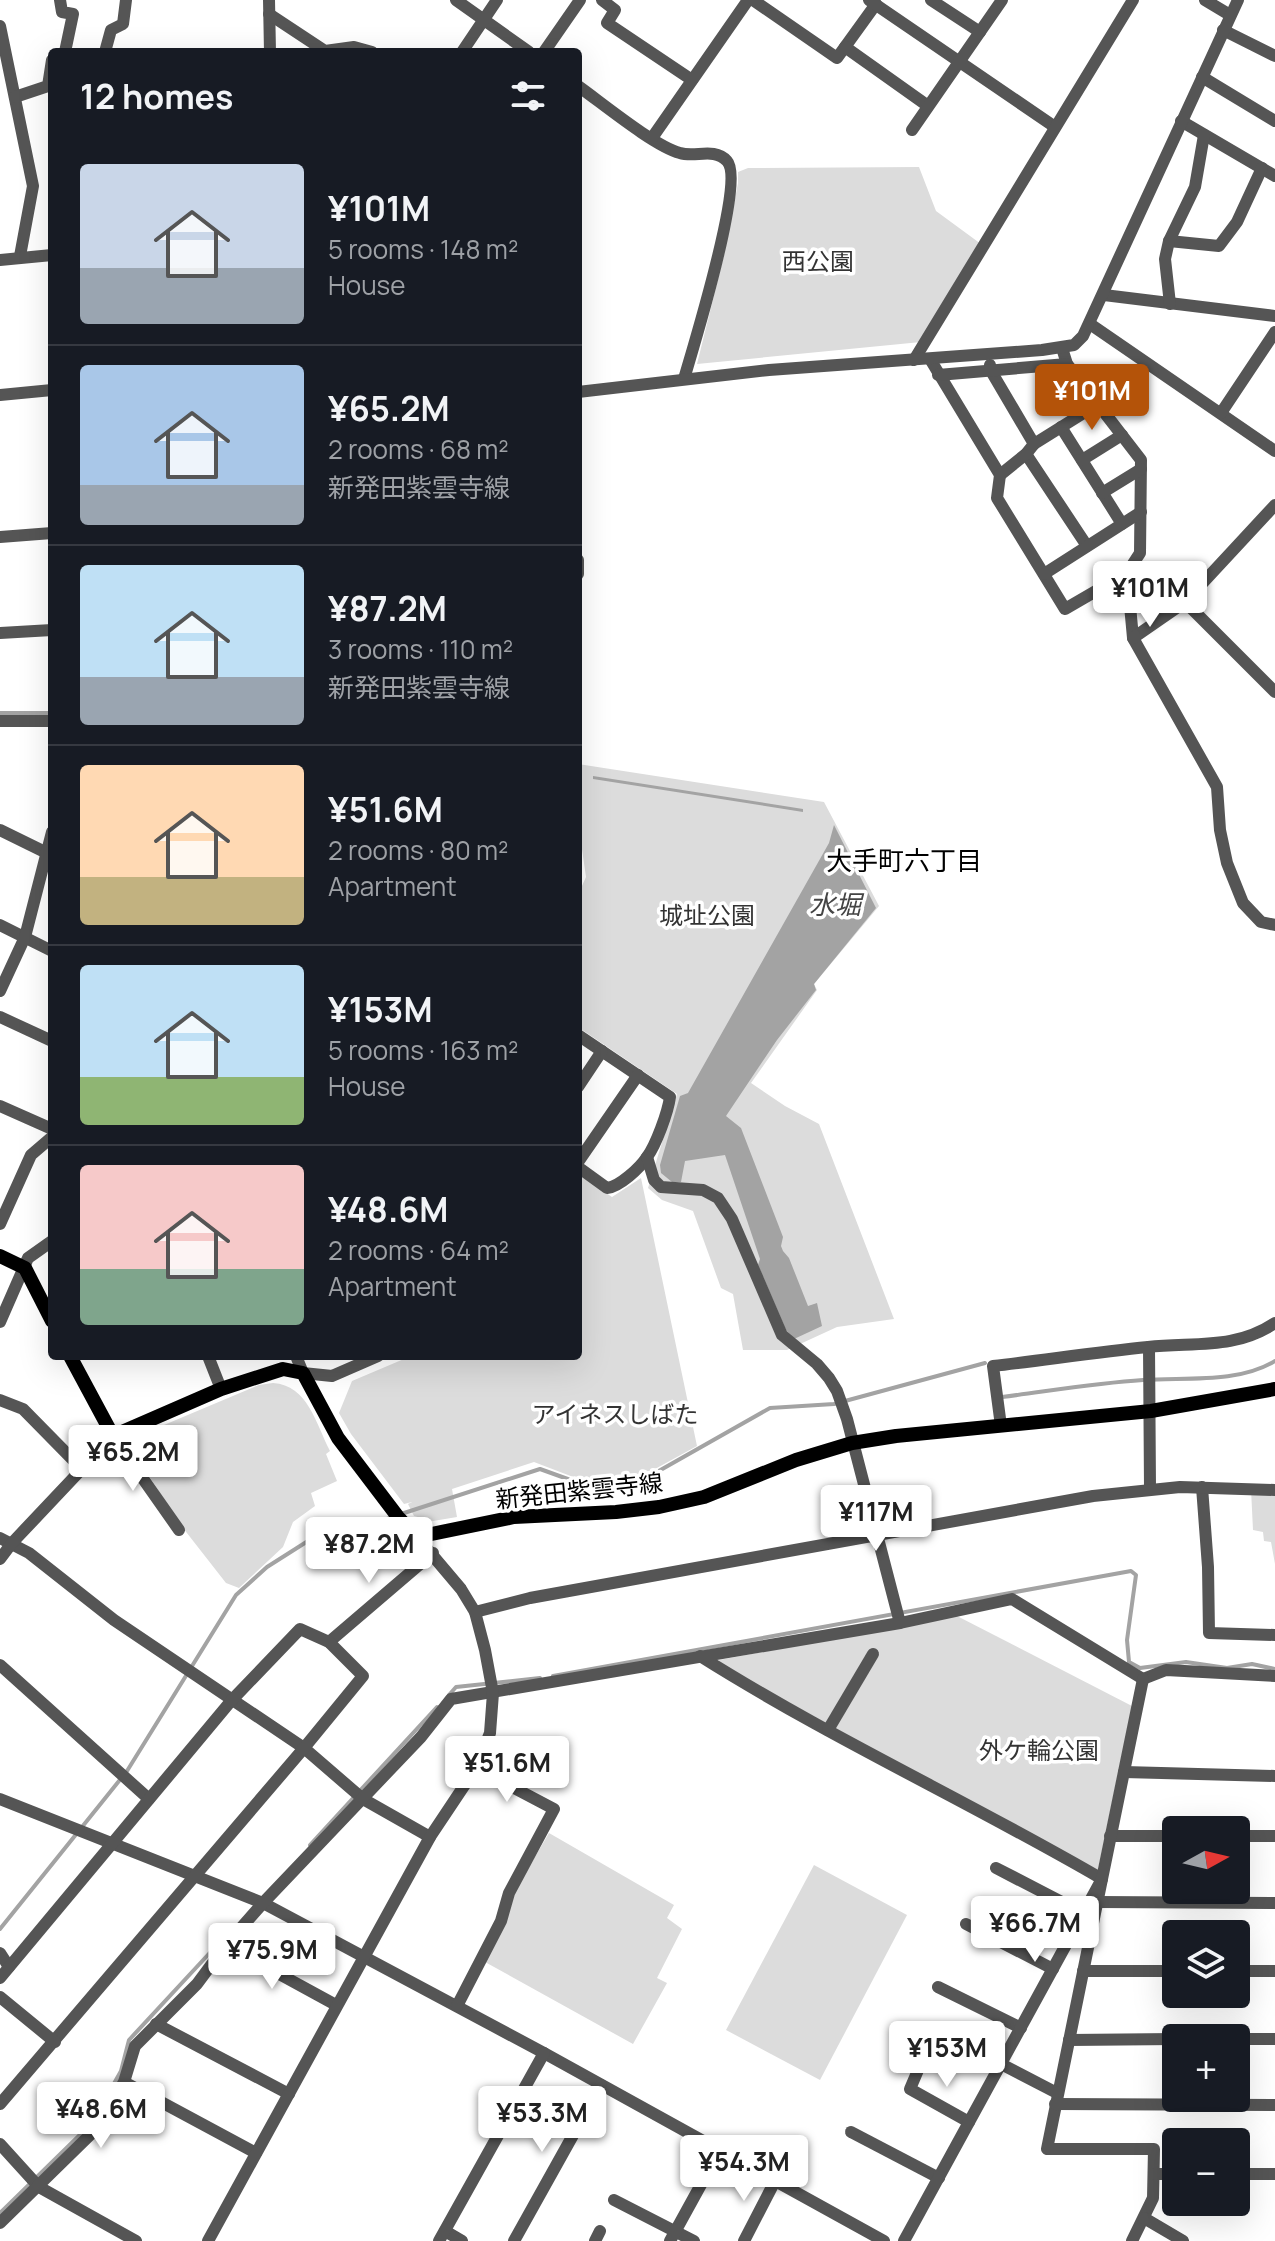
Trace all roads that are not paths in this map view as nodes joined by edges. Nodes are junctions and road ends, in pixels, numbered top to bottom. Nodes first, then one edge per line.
1 (60, 0) edge
2 (126, 0) edge
3 (456, 0) edge
4 (497, 0) edge
5 (580, 0) edge
6 (602, 0) edge
7 (751, 0) edge
8 (931, 0) edge
9 (1133, 0) edge
10 (1205, 0) edge
11 (1238, 0) edge
12 (998, 1) edge
13 (873, 2) edge
14 (269, 7) edge
15 (1230, 15) junction
16 (484, 19) junction
17 (0, 26) edge
18 (1223, 30) junction
19 (980, 32) junction
20 (845, 47) junction
21 (66, 48) edge
22 (106, 48) edge
23 (270, 48) edge
24 (321, 48) edge
25 (465, 48) edge
26 (524, 48) edge
27 (547, 48) edge
28 (1275, 56) edge
29 (959, 62) junction
30 (1202, 77) junction
31 (692, 80) junction
32 (48, 86) edge
33 (582, 89) edge
34 (15, 97) junction
35 (928, 106) junction
36 (1181, 121) junction
37 (1275, 121) edge
38 (1055, 127) junction
39 (912, 130) dead end
40 (1204, 135) junction
41 (652, 138) junction
42 (1262, 168) junction
43 (1275, 176) edge
44 (1169, 241) junction
45 (48, 255) edge
46 (20, 256) junction
47 (0, 260) edge
48 (1104, 295) junction
49 (1170, 304) junction
50 (1275, 316) edge
51 (1090, 324) junction
52 (1275, 332) edge
53 (1062, 348) junction
54 (989, 354) junction
55 (930, 359) junction
56 (914, 360) junction
57 (1067, 364) junction
58 (991, 371) junction
59 (938, 375) junction
60 (684, 379) junction
61 (48, 390) edge
62 (582, 392) edge
63 (0, 395) edge
64 (1098, 404) junction
65 (1221, 413) junction
66 (1061, 427) junction
67 (1122, 435) junction
68 (1030, 449) junction
69 (1275, 451) edge
70 (1082, 460) junction
71 (1141, 469) junction
72 (1000, 475) junction
73 (1102, 493) junction
74 (1275, 505) edge
75 (1141, 512) junction
76 (1122, 524) junction
77 (48, 533) edge
78 (0, 537) edge
79 (1087, 546) junction
80 (1127, 573) junction
81 (1044, 574) junction
82 (1185, 602) junction
83 (48, 630) edge
84 (0, 633) edge
85 (1133, 638) junction
86 (1272, 684) edge
87 (0, 721) edge
88 (48, 721) edge
89 (0, 830) edge
90 (48, 853) edge
91 (48, 861) edge
92 (0, 925) edge
93 (1275, 925) edge
94 (25, 937) junction
95 (48, 949) edge
96 (0, 991) edge
97 (0, 1017) edge
98 (582, 1038) edge
99 (48, 1039) edge
100 (602, 1051) junction
101 (638, 1075) junction
102 (582, 1081) edge
103 (0, 1106) edge
104 (48, 1127) edge
105 (48, 1140) edge
106 (647, 1157) junction
107 (582, 1159) edge
108 (582, 1168) edge
109 (0, 1224) edge
110 (48, 1244) edge
111 (0, 1256) edge
112 (25, 1268) junction
113 (48, 1313) edge
114 (0, 1322) edge
115 (1275, 1323) edge
116 (1149, 1347) junction
117 (72, 1360) edge
118 (210, 1360) edge
119 (298, 1360) edge
120 (369, 1360) edge
121 (303, 1373) junction
122 (221, 1389) junction
123 (1275, 1389) edge
124 (0, 1400) edge
125 (1151, 1411) junction
126 (1001, 1426) junction
127 (113, 1436) junction
128 (852, 1443) junction
129 (81, 1468) junction
130 (1202, 1487) junction
131 (1150, 1488) junction
132 (1275, 1490) edge
133 (179, 1530) dead end
134 (877, 1535) junction
135 (417, 1537) junction
136 (6, 1541) edge
137 (433, 1553) junction
138 (0, 1559) edge
139 (475, 1612) junction
140 (900, 1623) junction
141 (1275, 1635) edge
142 (329, 1642) junction
143 (873, 1654) dead end
144 (700, 1656) junction
145 (0, 1665) edge
146 (1275, 1676) edge
147 (1143, 1679) junction
148 (493, 1693) junction
149 (231, 1701) junction
150 (828, 1730) junction
151 (304, 1748) junction
152 (476, 1768) junction
153 (1124, 1772) junction
154 (1275, 1776) edge
155 (0, 1799) edge
156 (149, 1799) junction
157 (363, 1799) junction
158 (1110, 1836) junction
159 (1162, 1836) edge
160 (1250, 1836) edge
161 (1275, 1836) edge
162 (430, 1837) junction
163 (112, 1845) junction
164 (996, 1868) dead end
165 (195, 1874) junction
166 (1102, 1879) junction
167 (1097, 1902) junction
168 (263, 1903) junction
169 (1275, 1903) edge
170 (1083, 1913) junction
171 (966, 1924) dead end
172 (226, 1945) junction
173 (0, 1953) edge
174 (363, 1956) junction
175 (9, 1967) junction
176 (1053, 1969) junction
177 (1083, 1971) junction
178 (1162, 1971) edge
179 (1250, 1971) edge
180 (1275, 1971) edge
181 (0, 1978) edge
182 (938, 1987) dead end
183 (0, 1997) edge
184 (336, 2005) junction
185 (457, 2006) junction
186 (156, 2024) junction
187 (1021, 2028) junction
188 (1162, 2039) edge
189 (1250, 2039) edge
190 (1275, 2039) edge
191 (1069, 2040) junction
192 (55, 2042) junction
193 (544, 2053) junction
194 (924, 2056) dead end
195 (1001, 2064) junction
196 (124, 2082) junction
197 (601, 2085) junction
198 (289, 2094) junction
199 (1056, 2099) junction
200 (0, 2104) edge
201 (1275, 2105) edge
202 (969, 2122) junction
203 (851, 2132) dead end
204 (0, 2144) edge
205 (720, 2150) junction
206 (256, 2153) junction
207 (1154, 2174) junction
208 (1162, 2174) edge
209 (1250, 2174) edge
210 (1275, 2174) edge
211 (939, 2178) junction
212 (775, 2181) junction
213 (39, 2187) junction
214 (614, 2200) dead end
215 (1144, 2218) junction
216 (0, 2223) edge
217 (442, 2236) edge
218 (672, 2236) edge
219 (136, 2241) edge
220 (208, 2241) edge
221 (462, 2241) edge
222 (514, 2241) edge
223 (694, 2241) edge
224 (744, 2241) edge
225 (884, 2241) edge
226 (904, 2241) edge
227 (1132, 2241) edge
228 (1183, 2241) edge

1 - 21 street
2 - 22 street
3 - 16 street
4 - 16 street
5 - 27 street
6 - 31 street
7 - 20 street
7 - 31 street
8 - 19 street
9 - 38 street
10 - 15 street
11 - 15 street
12 - 19 street
13 - 20 street
13 - 29 street
14 - 23 street
14 - 24 street
15 - 18 street
16 - 25 street
16 - 26 street
17 - 34 street
18 - 28 street
18 - 30 street
19 - 29 street
20 - 35 street
29 - 35 street
29 - 38 street
30 - 36 street
30 - 37 street
31 - 41 street
32 - 34 street
33 - 41 street
34 - 46 street
35 - 39 street
36 - 40 street
36 - 48 street
38 - 56 street
40 - 42 street
40 - 44 street
41 - 60 street
42 - 43 street
42 - 44 street
44 - 49 street
45 - 46 street
46 - 47 street
48 - 49 street
48 - 51 street
49 - 50 street
51 - 53 street
51 - 65 street
52 - 65 street
53 - 54 street
53 - 57 street
54 - 55 street
54 - 58 street
55 - 56 street
55 - 59 street
56 - 60 street
57 - 58 street
57 - 64 street
58 - 59 street
58 - 68 street
59 - 72 street
60 - 62 street
61 - 63 street
64 - 66 street
64 - 67 street
65 - 69 street
66 - 68 street
66 - 70 street
67 - 70 street
67 - 71 street
68 - 72 street
68 - 79 street
70 - 73 street
71 - 73 street
71 - 75 street
72 - 81 street
73 - 76 street
74 - 82 street
75 - 76 street
75 - 80 street
76 - 79 street
77 - 78 street
79 - 81 street
80 - 81 street
80 - 85 street
82 - 85 street
82 - 86 street
83 - 84 street
85 - 93 street
87 - 88 street
89 - 90 street
91 - 94 street
92 - 94 street
94 - 95 street
94 - 96 street
97 - 99 street
98 - 100 street
100 - 101 street
100 - 102 street
101 - 106 street
101 - 107 street
103 - 104 street
105 - 109 street
106 - 108 street
106 - 128 street
110 - 112 street
111 - 112 main road
112 - 113 main road
112 - 114 street
115 - 116 street
116 - 125 street
116 - 126 street
117 - 127 main road
118 - 122 street
119 - 121 street
120 - 121 street
121 - 122 main road
121 - 135 main road
122 - 127 main road
123 - 125 main road, 新発田紫雲寺線
124 - 129 street
125 - 126 main road, 新発田紫雲寺線
125 - 131 street
126 - 128 main road, 新発田紫雲寺線
127 - 129 street
127 - 133 street
128 - 134 street
128 - 135 main road, 新発田紫雲寺線
129 - 136 street
130 - 131 street
130 - 132 street
130 - 141 street
131 - 134 street
134 - 139 street
134 - 140 street
135 - 137 street
136 - 138 street
136 - 149 street
137 - 139 street
137 - 142 street
139 - 148 street
140 - 144 street
140 - 147 street
142 - 149 street
142 - 151 street
143 - 150 street
144 - 148 street
144 - 150 street
145 - 156 street
146 - 147 street
147 - 153 street
148 - 152 street
148 - 157 street
149 - 151 street
149 - 156 street
150 - 166 street
151 - 157 street
151 - 165 street
152 - 162 street
152 - 185 street
153 - 154 street
153 - 158 street
155 - 163 street
156 - 163 street
157 - 162 street
157 - 168 street
158 - 159 street
158 - 166 street
160 - 161 street
162 - 174 street
163 - 165 street
163 - 175 street
164 - 170 street
165 - 168 street
165 - 192 street
166 - 167 street
166 - 170 street
167 - 169 street
167 - 177 street
168 - 172 street
168 - 174 street
170 - 176 street
171 - 176 street
172 - 184 street
172 - 186 street
173 - 175 street
174 - 184 street
174 - 185 street
175 - 181 street
176 - 187 street
177 - 178 street
177 - 191 street
179 - 180 street
182 - 187 street
183 - 192 street
184 - 198 street
185 - 193 street
186 - 196 street
186 - 198 street
187 - 195 street
188 - 191 street
189 - 190 street
191 - 199 street
192 - 200 street
193 - 197 street
193 - 217 street
194 - 202 street
195 - 199 street
195 - 202 street
196 - 206 street
196 - 213 street
197 - 205 street
197 - 222 street
198 - 206 street
199 - 201 street
199 - 207 street
202 - 211 street
203 - 211 street
204 - 213 street
205 - 212 street
205 - 218 street
206 - 220 street
207 - 208 street
207 - 215 street
209 - 210 street
211 - 226 street
212 - 224 street
212 - 225 street
213 - 216 street
213 - 219 street
214 - 218 street
215 - 227 street
215 - 228 street
217 - 221 street
218 - 223 street

